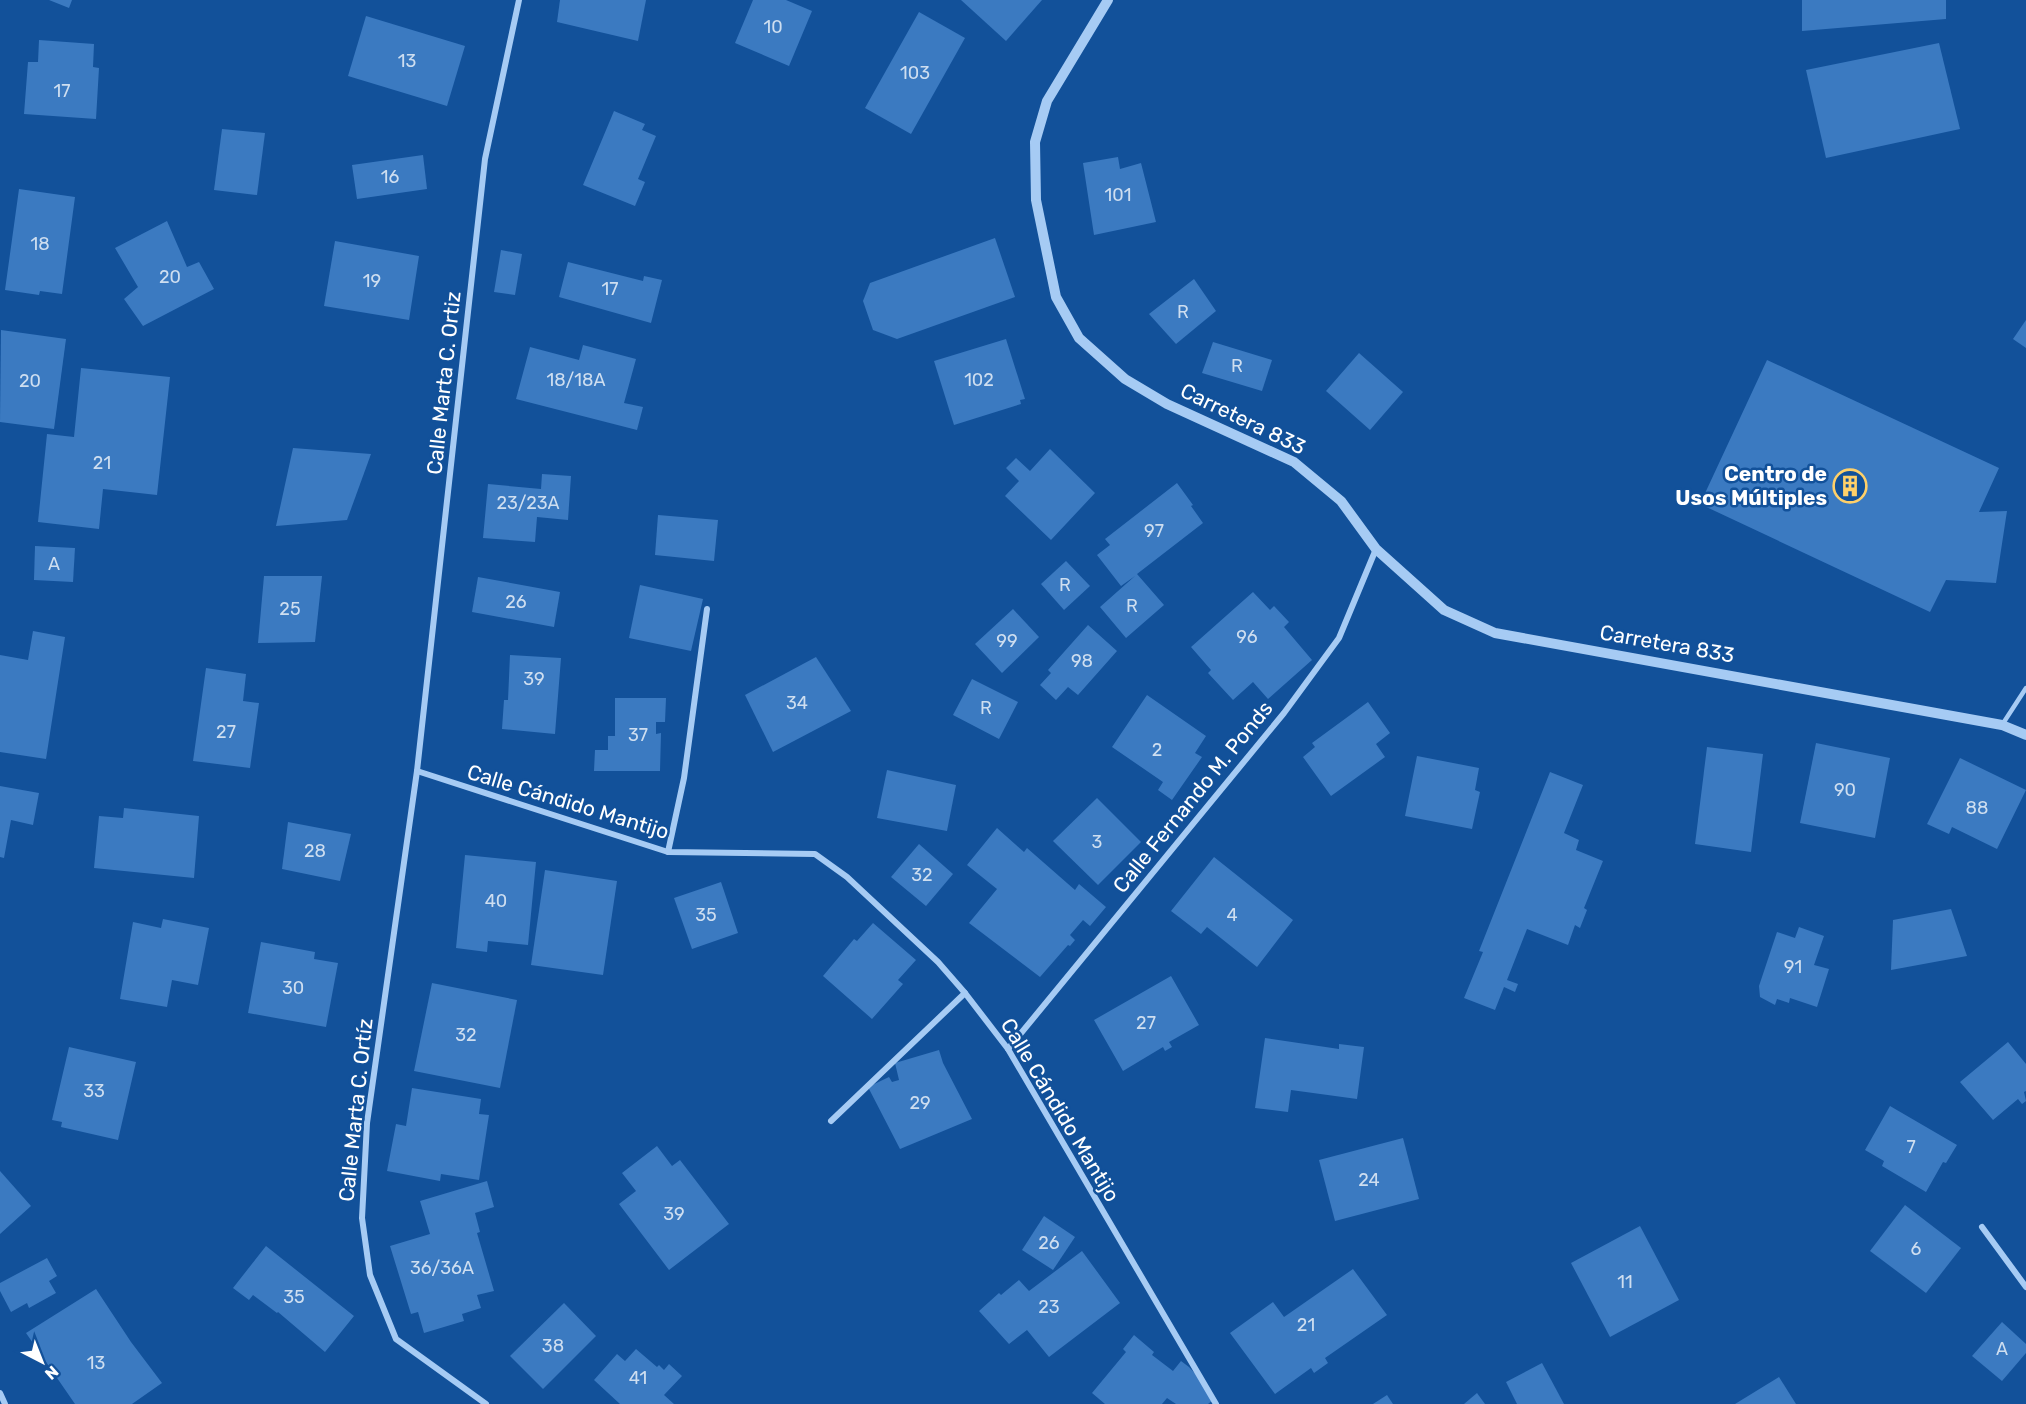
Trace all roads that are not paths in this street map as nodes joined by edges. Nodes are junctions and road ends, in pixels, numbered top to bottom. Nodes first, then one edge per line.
1 (519, 0) edge
2 (1108, 0) edge
3 (1376, 549) junction
4 (707, 609) dead end
5 (2026, 688) edge
6 (2002, 725) junction
7 (2026, 735) edge
8 (417, 771) junction
9 (668, 852) junction
10 (966, 993) junction
11 (1008, 1049) junction
12 (831, 1121) dead end
13 (1982, 1227) dead end
14 (2026, 1287) edge
15 (0, 1393) edge
16 (5, 1404) edge
17 (486, 1404) edge
18 (1216, 1404) edge

1 - 8 street, Calle Marta C. Ortiz
2 - 3 street, Carretera 833
3 - 6 street, Carretera 833
3 - 11 street, Calle Fernando M. Ponds
4 - 9 street
5 - 6 lane
6 - 7 street, Carretera 833
8 - 9 street, Calle Cándido Mantijo
8 - 17 street, Calle Marta C. Ortíz
9 - 10 street, Calle Cándido Mantijo
10 - 11 street, Calle Cándido Mantijo
10 - 12 street
11 - 18 street, Calle Cándido Mantijo
13 - 14 street
15 - 16 street

